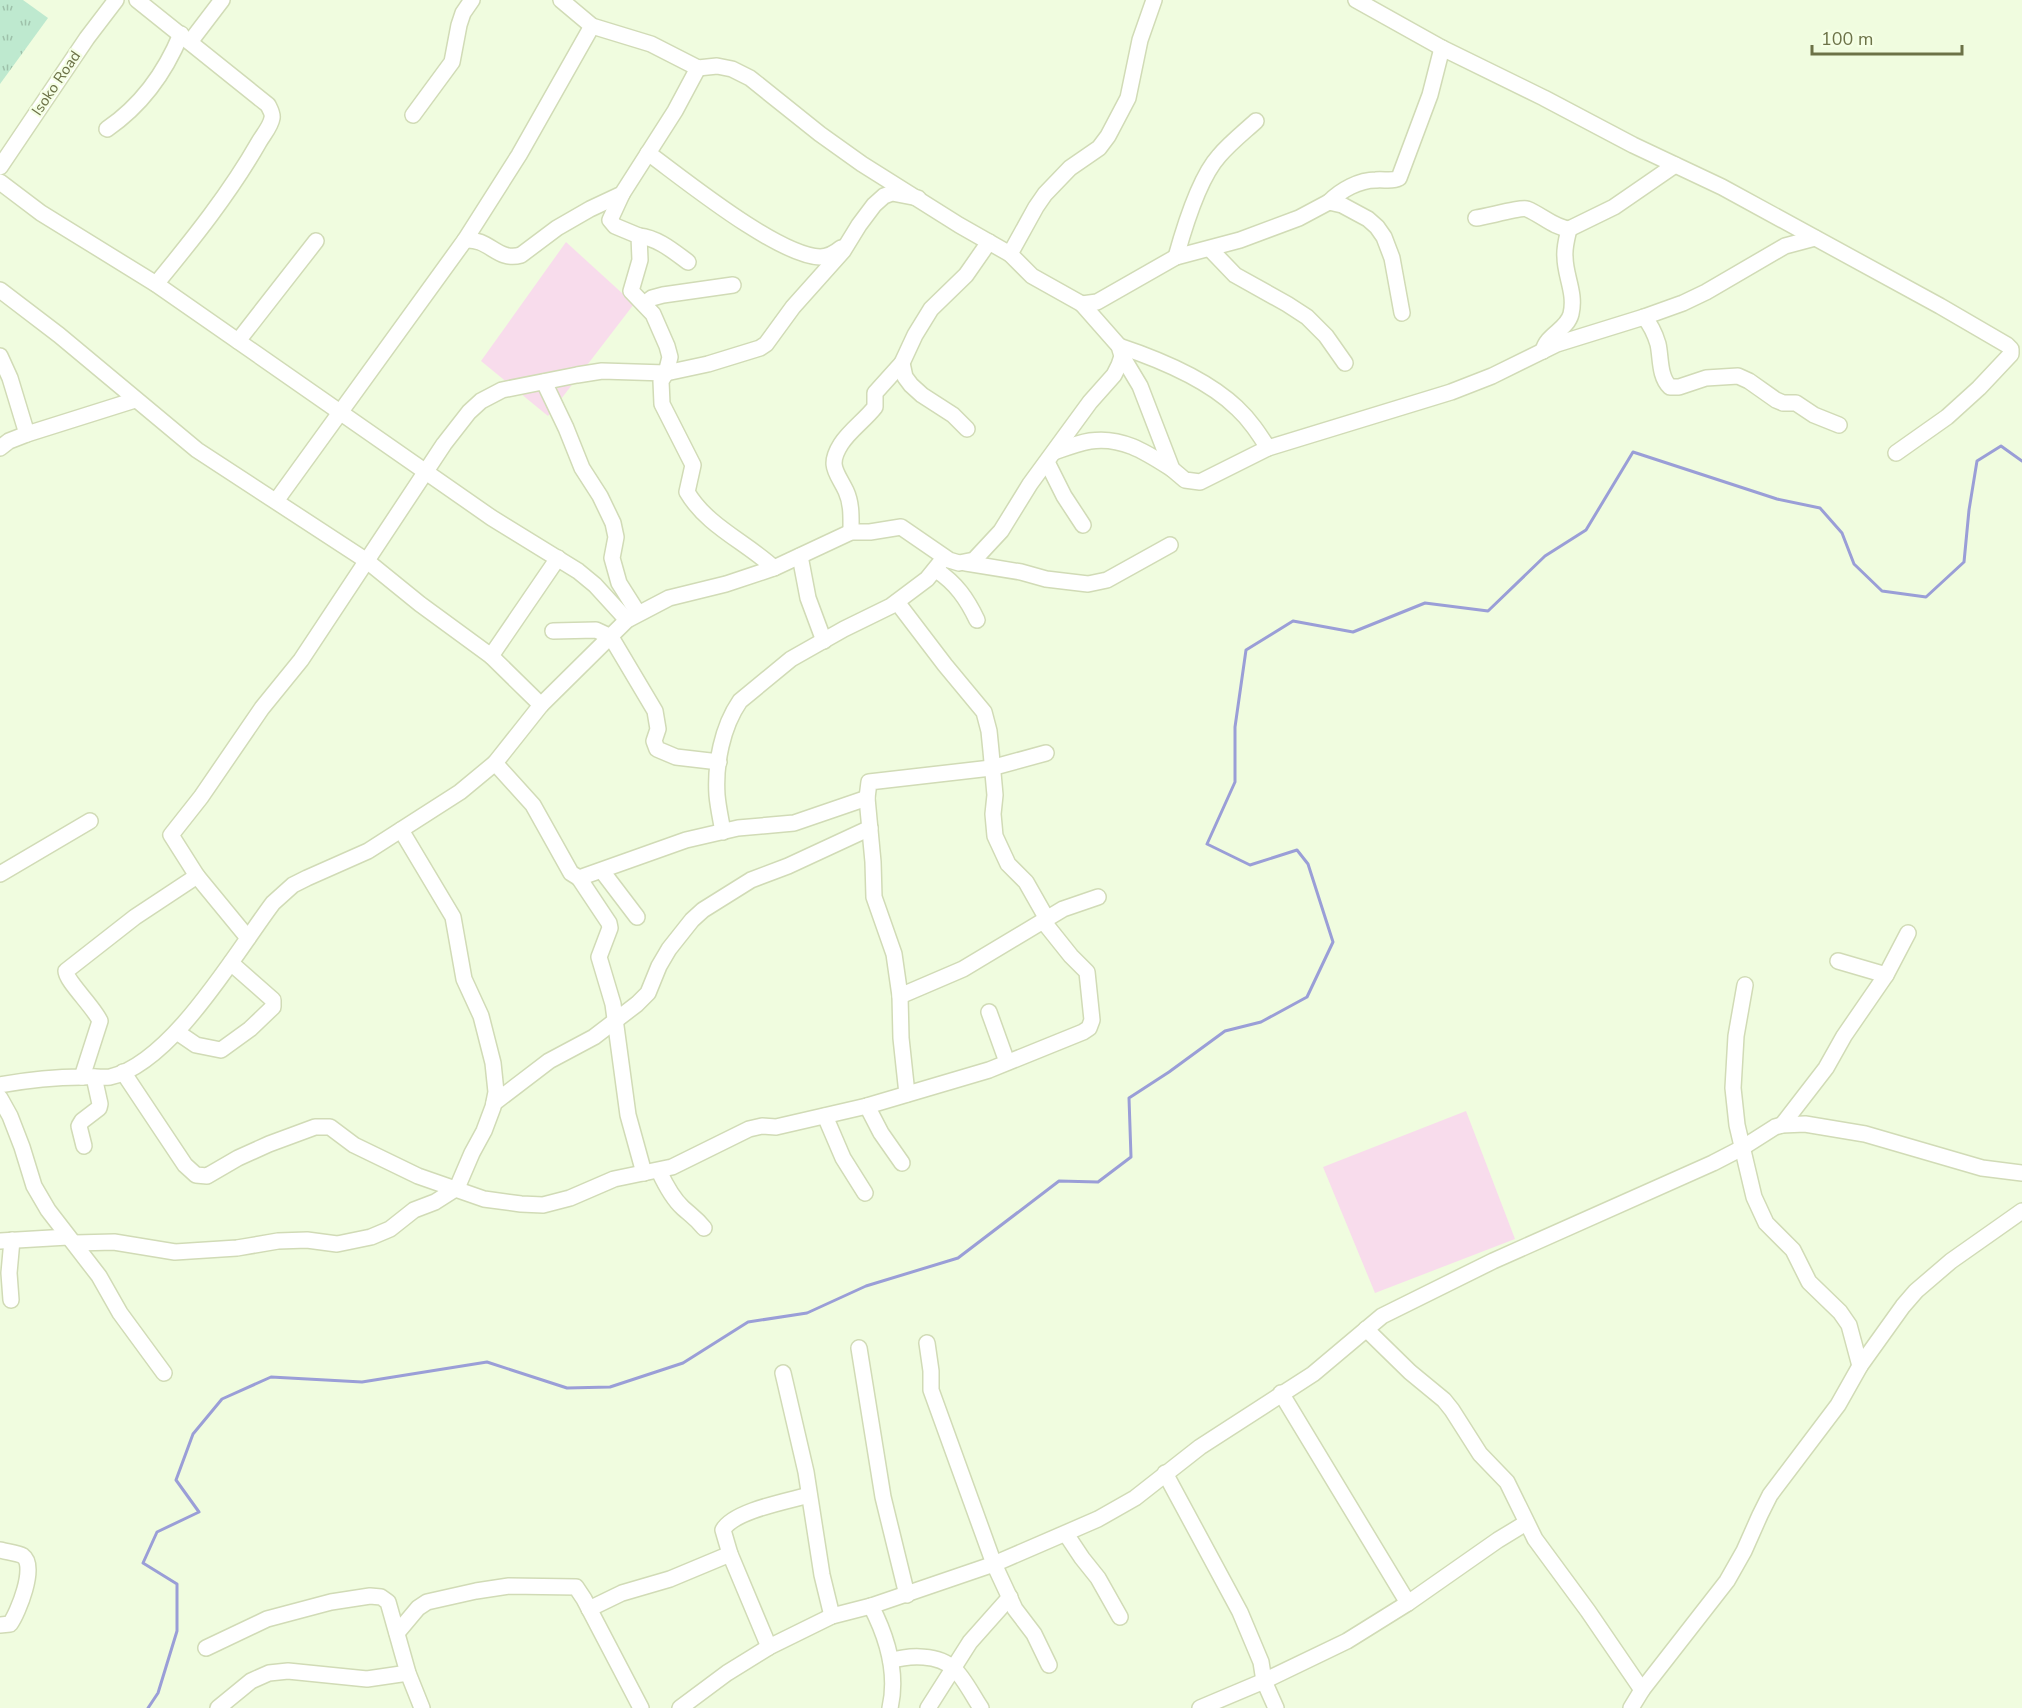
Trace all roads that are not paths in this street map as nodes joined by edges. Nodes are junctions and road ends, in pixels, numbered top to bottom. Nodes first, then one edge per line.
1 (116, 0) edge
2 (137, 0) edge
3 (222, 0) edge
4 (472, 0) edge
5 (561, 0) edge
6 (1154, 0) edge
7 (1356, 0) edge
8 (592, 26) junction
9 (185, 38) junction
10 (1442, 48) junction
11 (698, 68) junction
12 (413, 115) dead end
13 (1256, 121) dead end
14 (107, 129) dead end
15 (648, 153) junction
16 (1674, 165) junction
17 (0, 167) edge
18 (0, 182) edge
19 (622, 194) junction
20 (918, 198) junction
21 (1329, 202) junction
22 (1476, 218) dead end
23 (1569, 229) junction
24 (639, 236) junction
25 (1815, 238) junction
26 (465, 240) junction
27 (316, 241) dead end
28 (848, 242) junction
29 (989, 242) junction
30 (1210, 249) junction
31 (1010, 254) junction
32 (1176, 257) junction
33 (688, 262) dead end
34 (156, 284) junction
35 (733, 285) dead end
36 (0, 290) edge
37 (644, 304) junction
38 (1082, 304) junction
39 (1402, 313) dead end
40 (1644, 317) junction
41 (238, 341) junction
42 (1121, 351) junction
43 (1543, 351) junction
44 (0, 356) edge
45 (902, 363) junction
46 (1345, 363) dead end
47 (666, 373) junction
48 (544, 382) junction
49 (135, 400) junction
50 (340, 412) junction
51 (1839, 425) dead end
52 (967, 429) dead end
53 (27, 434) junction
54 (0, 448) edge
55 (1268, 448) junction
56 (1896, 453) dead end
57 (1050, 457) junction
58 (1172, 469) junction
59 (426, 471) junction
60 (276, 501) junction
61 (1083, 525) dead end
62 (851, 532) junction
63 (1170, 545) dead end
64 (800, 556) junction
65 (558, 558) junction
66 (366, 561) junction
67 (966, 563) junction
68 (940, 564) junction
69 (774, 567) junction
70 (897, 602) junction
71 (632, 617) junction
72 (977, 620) dead end
73 (553, 631) dead end
74 (611, 637) junction
75 (824, 641) junction
76 (491, 656) junction
77 (541, 705) junction
78 (1046, 753) dead end
79 (719, 762) junction
80 (495, 763) junction
81 (991, 768) junction
82 (867, 798) junction
83 (90, 821) dead end
84 (870, 828) junction
85 (401, 830) junction
86 (723, 832) junction
87 (602, 871) junction
88 (0, 874) edge
89 (197, 876) junction
90 (579, 878) junction
91 (1098, 897) dead end
92 (637, 917) dead end
93 (1045, 920) junction
94 (1908, 933) dead end
95 (248, 938) junction
96 (1838, 961) dead end
97 (231, 963) junction
98 (1886, 975) junction
99 (1745, 985) dead end
100 (900, 996) junction
101 (989, 1012) dead end
102 (615, 1020) junction
103 (177, 1032) junction
104 (1007, 1062) junction
105 (123, 1072) junction
106 (88, 1077) junction
107 (0, 1086) edge
108 (907, 1094) junction
109 (0, 1098) edge
110 (494, 1103) junction
111 (867, 1106) junction
112 (825, 1116) junction
113 (1782, 1125) junction
114 (84, 1146) dead end
115 (1742, 1148) junction
116 (902, 1163) dead end
117 (652, 1172) junction
118 (2022, 1173) edge
119 (457, 1188) junction
120 (865, 1193) dead end
121 (2022, 1210) edge
122 (704, 1228) dead end
123 (6, 1240) edge
124 (71, 1240) junction
125 (11, 1300) dead end
126 (1366, 1329) junction
127 (927, 1343) dead end
128 (859, 1348) dead end
129 (1860, 1366) junction
130 (164, 1373) dead end
131 (783, 1373) dead end
132 (1281, 1393) junction
133 (1165, 1473) junction
134 (809, 1495) junction
135 (1526, 1523) junction
136 (1066, 1534) junction
137 (0, 1550) edge
138 (730, 1554) junction
139 (994, 1564) junction
140 (907, 1594) junction
141 (1010, 1597) junction
142 (1408, 1603) junction
143 (871, 1606) junction
144 (589, 1609) junction
145 (832, 1616) junction
146 (1120, 1617) dead end
147 (0, 1625) edge
148 (397, 1633) junction
149 (769, 1647) junction
150 (206, 1648) dead end
151 (891, 1661) junction
152 (1050, 1665) dead end
153 (954, 1668) junction
154 (408, 1672) junction
155 (1264, 1681) junction
156 (1642, 1690) junction
157 (218, 1708) edge
158 (422, 1708) edge
159 (641, 1708) edge
160 (680, 1708) edge
161 (890, 1708) edge
162 (928, 1708) edge
163 (981, 1708) edge
164 (1200, 1708) edge
165 (1276, 1708) edge
166 (1631, 1708) edge

1 - 17 street, Isoko Road
2 - 9 street
3 - 9 street
4 - 12 street
5 - 8 street
6 - 31 street
7 - 10 street
8 - 11 street
8 - 26 street
9 - 14 street
9 - 34 street
10 - 16 street
10 - 21 street
11 - 15 street
11 - 20 street
13 - 32 street
15 - 19 street
15 - 28 street
16 - 23 street
16 - 25 street
18 - 34 street
19 - 24 street
19 - 26 street
20 - 28 street
20 - 29 street
21 - 30 street
21 - 39 street
22 - 23 street
23 - 43 street
24 - 33 street
24 - 37 street
25 - 40 street
25 - 56 street
26 - 50 street
27 - 41 street
28 - 47 street
29 - 31 street
29 - 45 street
30 - 32 street
30 - 46 street
31 - 38 street
32 - 38 street
34 - 41 street
35 - 37 street
36 - 49 street
37 - 47 street
38 - 42 street
40 - 43 street
40 - 51 street
41 - 50 street
42 - 55 street
42 - 57 street
42 - 58 street
43 - 55 street
44 - 53 street
45 - 52 street
45 - 62 street
47 - 48 street
47 - 69 street
48 - 59 street
48 - 71 street
49 - 53 street
49 - 60 street
50 - 59 street
50 - 60 street
53 - 54 street
55 - 58 street
57 - 58 street
57 - 61 street
57 - 67 street
59 - 65 street
59 - 66 street
60 - 66 street
62 - 64 street
62 - 68 street
63 - 67 street
64 - 69 street
64 - 75 street
65 - 71 street
65 - 76 street
66 - 76 street
66 - 89 street
67 - 68 street
68 - 70 street
68 - 72 street
69 - 71 street
70 - 75 street
70 - 81 street
71 - 74 street
73 - 74 street
74 - 77 street
74 - 79 street
75 - 79 street
76 - 77 street
77 - 80 street
78 - 81 street
79 - 86 street
80 - 85 street
80 - 90 street
81 - 82 street
81 - 93 street
82 - 84 street
82 - 86 street
83 - 88 street
84 - 100 street
84 - 102 street
85 - 95 street
85 - 110 street
86 - 87 street
87 - 90 street
87 - 92 street
89 - 95 street
89 - 106 street
90 - 102 street
91 - 93 street
93 - 100 street
93 - 104 street
94 - 98 street
95 - 97 street
96 - 98 street
97 - 103 street
97 - 103 street
98 - 113 street
99 - 115 street
100 - 108 street
101 - 104 street
102 - 110 street
102 - 117 street
103 - 105 street
104 - 108 street
105 - 106 street
105 - 119 street
106 - 107 street
106 - 114 street
108 - 111 street
109 - 124 street
110 - 119 street
111 - 112 street
111 - 116 street
112 - 117 street
112 - 120 street
113 - 115 street
113 - 118 street
115 - 126 street
115 - 129 street
117 - 119 street
117 - 122 street
119 - 124 street
121 - 129 street
123 - 124 street
123 - 125 street
124 - 130 street
126 - 132 street
126 - 135 street
127 - 139 street
128 - 140 street
129 - 156 street
131 - 134 street
132 - 133 street
132 - 142 street
133 - 136 street
133 - 155 street
134 - 138 street
134 - 145 street
135 - 142 street
135 - 156 street
136 - 139 street
136 - 146 street
137 - 147 street
138 - 144 street
138 - 149 street
139 - 140 street
139 - 141 street
140 - 143 street
141 - 152 street
141 - 153 street
142 - 155 street
143 - 145 street
143 - 151 street
144 - 148 street
144 - 159 street
145 - 149 street
148 - 150 street
148 - 154 street
149 - 160 street
151 - 153 street
151 - 161 street
153 - 162 street
153 - 163 street
154 - 157 street
154 - 158 street
155 - 164 street
155 - 165 street
156 - 166 street

